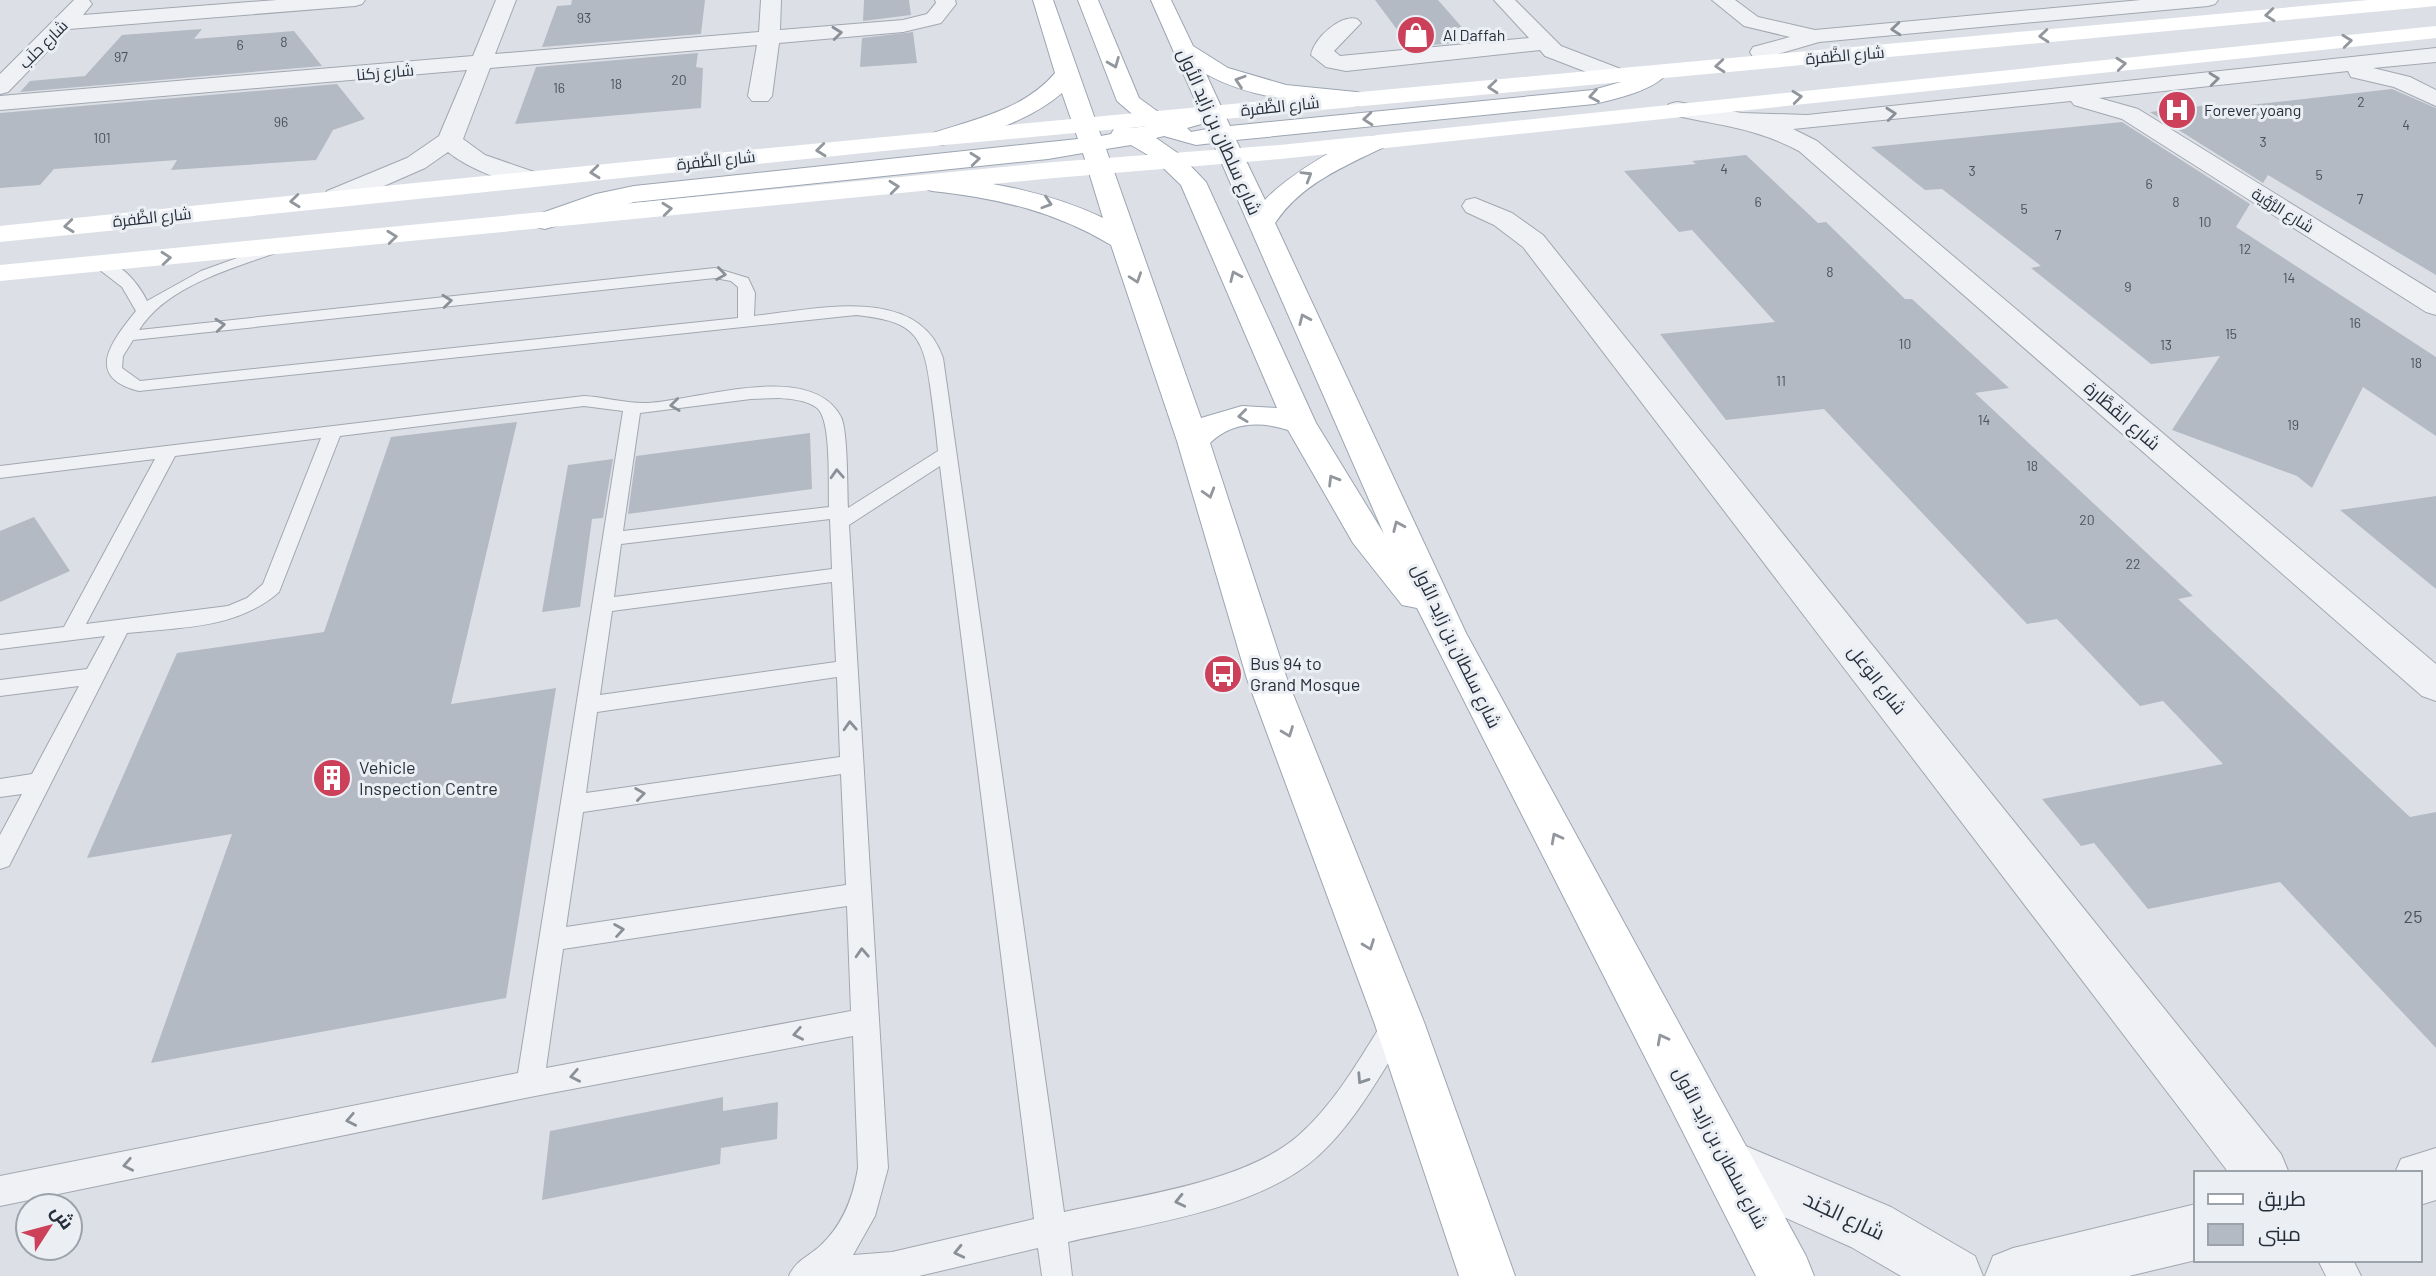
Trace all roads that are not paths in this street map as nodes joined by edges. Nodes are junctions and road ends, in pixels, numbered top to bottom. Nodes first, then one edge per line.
1 (86, 0) edge
2 (355, 0) edge
3 (506, 0) edge
4 (771, 0) edge
5 (945, 0) edge
6 (1043, 0) edge
7 (1088, 0) edge
8 (1161, 0) edge
9 (1504, 0) edge
10 (1722, 0) edge
11 (2436, 0) edge
12 (2195, 1) edge
13 (1751, 22) junction
14 (64, 23) junction
15 (2436, 32) edge
16 (1818, 36) junction
17 (769, 39) junction
18 (1549, 47) junction
19 (1181, 48) junction
20 (2436, 55) edge
21 (1762, 57) junction
22 (2392, 60) junction
23 (1388, 61) junction
24 (481, 64) junction
25 (2330, 66) junction
26 (1657, 72) junction
27 (1066, 73) junction
28 (1618, 76) junction
29 (2402, 82) junction
30 (1540, 83) junction
31 (0, 87) edge
32 (760, 96) dead end
33 (2062, 96) joint
34 (1356, 99) junction
35 (2436, 99) edge
36 (2128, 101) junction
37 (0, 103) edge
38 (1677, 109) junction
39 (1844, 119) junction
40 (1742, 120) junction
41 (1221, 134) junction
42 (942, 138) junction
43 (1162, 139) junction
44 (450, 140) junction
45 (1375, 142) junction
46 (1092, 145) junction
47 (1808, 146) junction
48 (528, 178) junction
49 (932, 183) junction
50 (336, 197) junction
51 (1475, 205) dead end
52 (545, 221) junction
53 (1261, 225) junction
54 (0, 234) edge
55 (1123, 241) junction
56 (276, 248) junction
57 (101, 264) junction
58 (44, 268) junction
59 (0, 273) edge
60 (0, 281) edge
61 (2436, 306) edge
62 (144, 312) junction
63 (746, 322) junction
64 (128, 335) junction
65 (632, 408) junction
66 (1300, 423) junction
67 (333, 431) junction
68 (1193, 442) junction
69 (168, 452) junction
70 (948, 453) junction
71 (0, 472) edge
72 (839, 518) junction
73 (612, 539) junction
74 (842, 574) junction
75 (603, 605) junction
76 (120, 627) junction
77 (71, 633) junction
78 (1447, 633) junction
79 (0, 642) edge
80 (847, 668) junction
81 (94, 676) junction
82 (2436, 686) edge
83 (0, 688) edge
84 (588, 705) junction
85 (852, 764) junction
86 (40, 782) junction
87 (0, 788) edge
88 (573, 804) junction
89 (0, 859) edge
90 (859, 894) junction
91 (552, 940) junction
92 (865, 1021) junction
93 (1399, 1022) junction
94 (530, 1084) junction
95 (1729, 1165) junction
96 (2260, 1171) edge
97 (0, 1191) edge
98 (1051, 1230) junction
99 (2194, 1232) edge
100 (2335, 1262) edge
101 (805, 1275) edge
102 (1057, 1276) edge
103 (1487, 1276) edge
104 (1786, 1276) edge
105 (1955, 1276) edge
106 (2013, 1276) edge
107 (2346, 1276) edge

1 - 14 street, شارع حلَب
2 - 14 street
3 - 24 street
4 - 17 street
17 -> 5 street, شارع رَكنا
6 - 27 main road
7 -> 43 main road
8 - 19 main road, شارع سلطان بن زايد الأول
9 - 18 street
10 - 13 street
11 -> 21 main road, شارع الظَّفرة
12 -> 16 street
13 - 16 street
13 - 21 street
14 - 31 street, شارع حلَب
38 -> 15 main road, شارع الظَّفرة
16 - 21 street
17 - 24 street, شارع رَكنا
17 - 32 street
18 - 23 street
18 - 28 street
18 - 30 street
34 -> 19 main road
19 - 41 main road, شارع سلطان بن زايد الأول
20 - 22 street
21 -> 26 main road, شارع الظَّفرة
22 - 25 street
22 - 29 street
23 - 23 street
24 - 37 street, شارع رَكنا
24 - 44 street
25 - 29 street
36 -> 25 street
26 - 28 main road, شارع الظَّفرة
26 -> 41 main road
27 - 42 main road
27 - 46 main road
28 - 30 main road, شارع الظَّفرة
29 - 35 street
30 -> 34 main road, شارع الظَّفرة
33 - 36 street, شارع الرُّؤية
39 -> 33 street, شارع الظَّفرة
34 - 41 main road, شارع الظَّفرة
36 - 61 street, شارع الرُّؤية
38 - 40 street, شارع الظَّفرة
38 - 45 main road, شارع الظَّفرة
39 - 40 street, شارع الظَّفرة
39 - 47 street
40 - 47 street, شارع القَطَّارة
41 - 43 main road
41 - 43 main road, شارع الظَّفرة
41 - 45 main road, شارع الظَّفرة
41 - 53 main road, شارع سلطان بن زايد الأول
42 - 46 main road, شارع الظَّفرة
42 -> 48 main road, شارع الظَّفرة
43 - 46 main road
43 - 46 main road, شارع الظَّفرة
66 -> 43 main road
44 - 48 street
44 - 50 street
53 -> 45 main road
46 - 49 main road, شارع الظَّفرة
52 -> 46 main road
46 - 55 main road
47 - 82 street, شارع القَطَّارة
48 - 50 main road, شارع الظَّفرة
52 -> 49 main road, شارع الظَّفرة
49 -> 55 main road
50 -> 54 main road, شارع الظَّفرة
51 - 96 street, شارع الوَعَل
56 -> 52 main road, شارع الظَّفرة
78 -> 53 main road, شارع سلطان بن زايد الأول
55 -> 68 main road
57 -> 56 main road, شارع الظَّفرة
56 - 62 lane
57 - 58 main road, شارع الظَّفرة
57 - 62 lane
58 - 59 main road, شارع الظَّفرة
58 - 60 street
62 - 64 lane
64 -> 63 lane
63 - 64 lane
63 - 70 lane
65 - 67 lane
72 -> 65 lane
65 - 73 lane
66 -> 68 main road
78 -> 66 main road
67 - 69 lane
67 - 76 lane
68 -> 93 main road
69 - 71 lane
69 - 77 lane
70 - 72 lane
70 - 98 lane
72 - 73 lane
72 - 74 lane
73 - 75 lane
74 - 75 lane
74 - 80 lane
75 - 84 lane
76 - 77 lane
76 - 81 lane
77 - 79 lane
95 -> 78 main road, شارع سلطان بن زايد الأول
80 - 84 lane
85 -> 80 lane
81 - 83 lane
81 - 86 lane
84 - 88 lane
88 -> 85 lane
85 - 90 lane
86 - 87 lane
86 - 89 lane
88 - 91 lane
91 -> 90 lane
92 -> 90 lane
91 - 94 lane
92 -> 94 lane
92 - 101 lane
93 -> 98 lane
93 - 103 main road
94 -> 97 lane
95 - 104 main road, شارع سلطان بن زايد الأول
95 - 105 street, شارع الجُند
98 -> 101 lane
98 - 102 lane
99 - 106 street
100 - 107 lane

